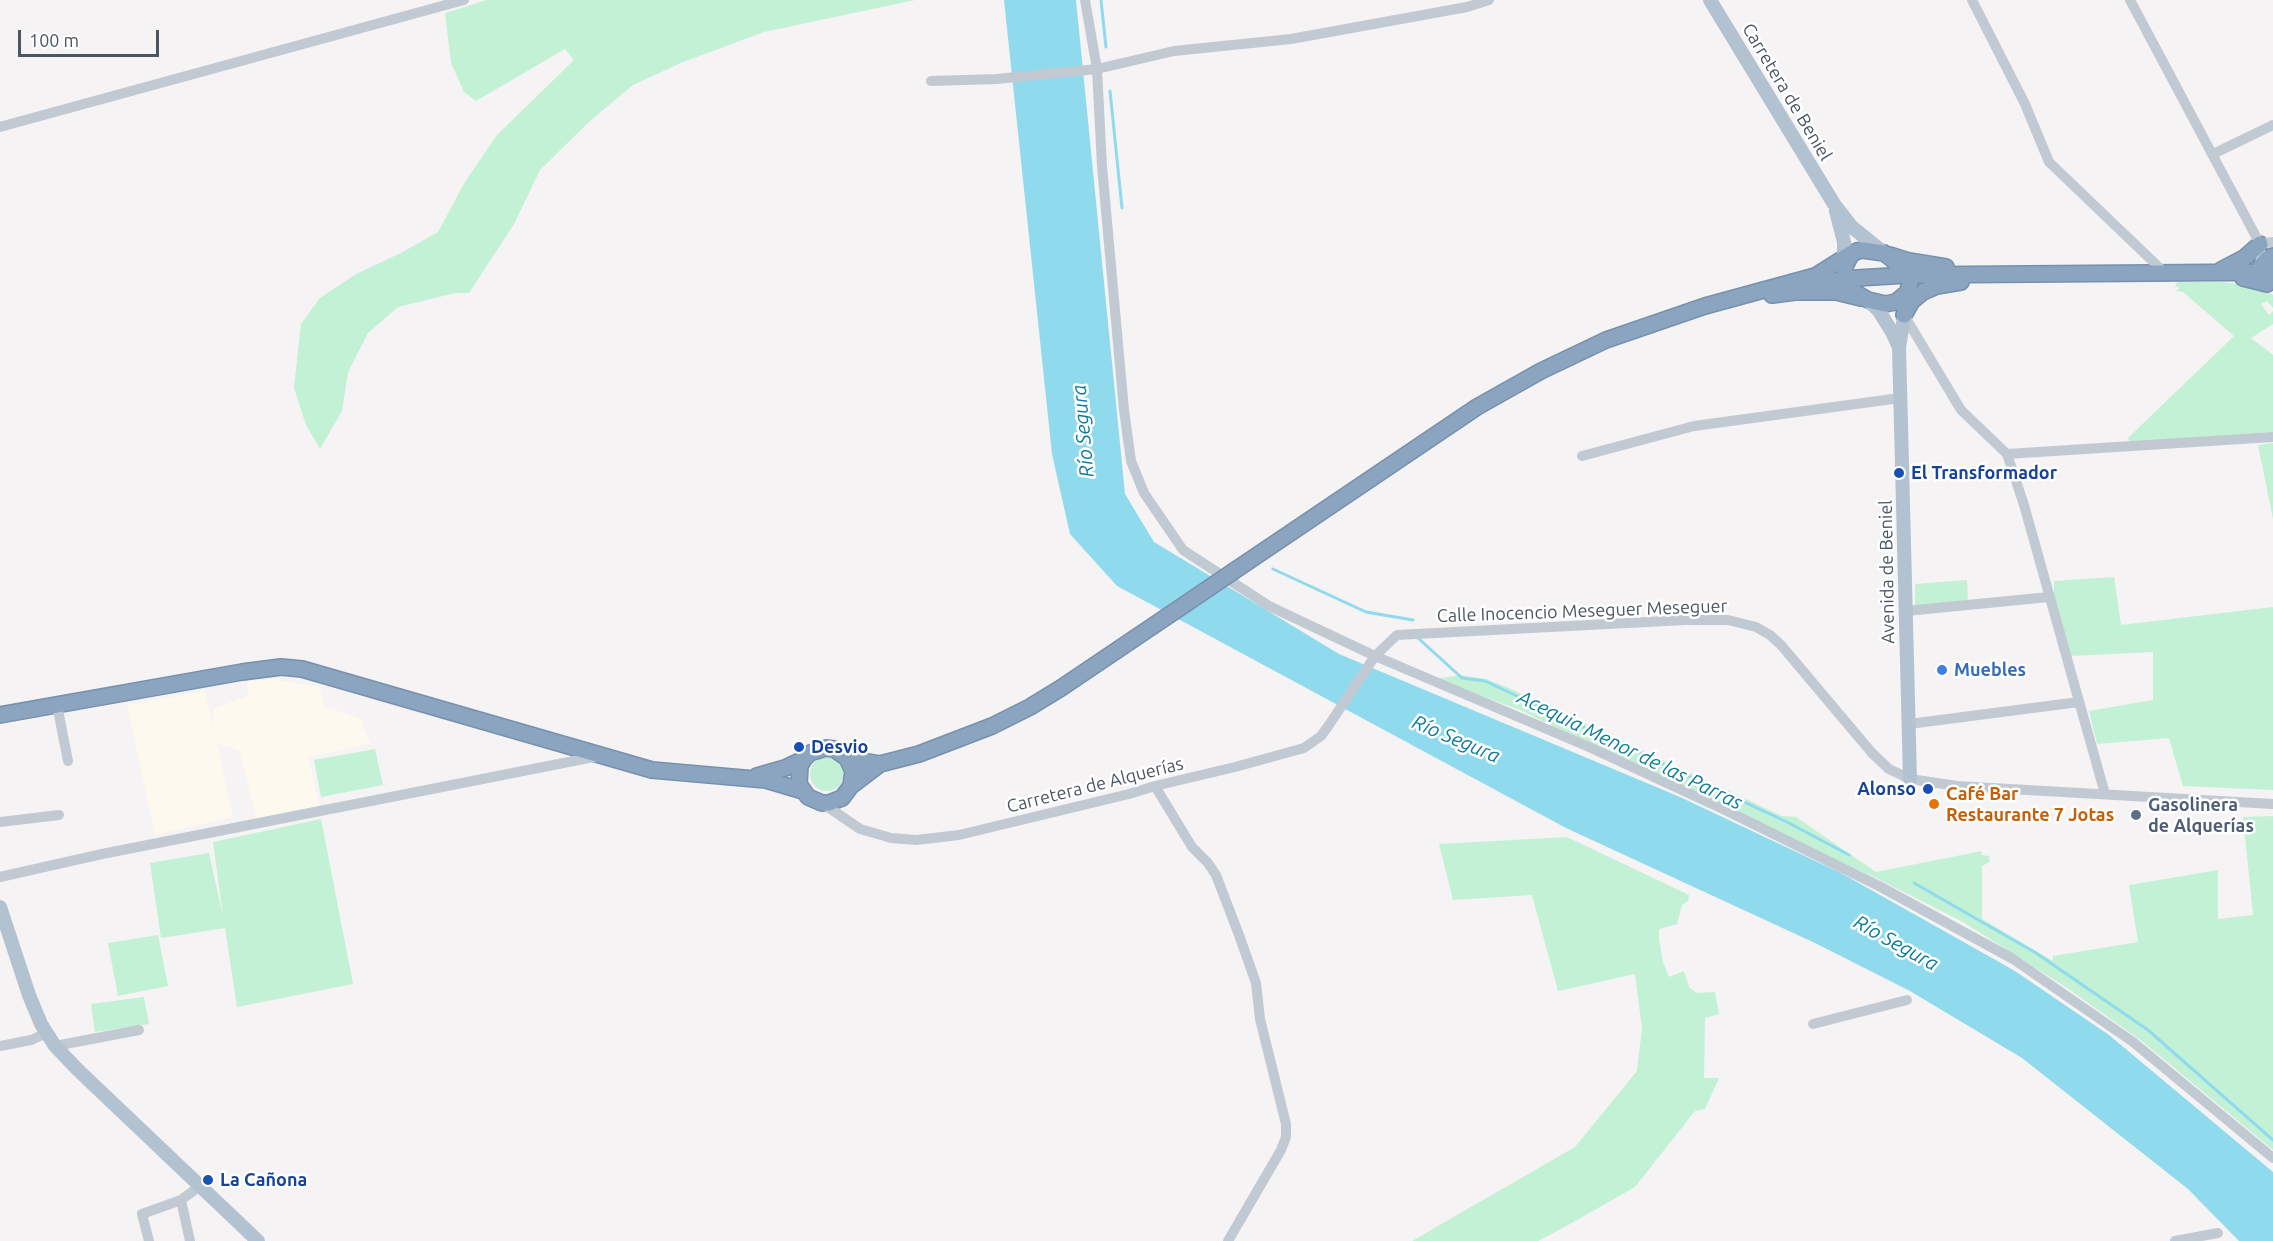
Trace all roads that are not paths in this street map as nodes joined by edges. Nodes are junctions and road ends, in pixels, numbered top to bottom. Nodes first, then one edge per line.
1 (464, 0) edge
2 (1085, 0) edge
3 (1489, 0) edge
4 (1710, 0) edge
5 (1972, 0) edge
6 (2130, 0) edge
7 (1096, 69) junction
8 (931, 81) dead end
9 (2273, 125) edge
10 (0, 127) edge
11 (2213, 154) junction
12 (1834, 204) junction
13 (1884, 253) junction
14 (1844, 261) junction
15 (2269, 268) edge
16 (2165, 273) junction
17 (2213, 273) junction
18 (2033, 274) junction
19 (1907, 275) junction
20 (1868, 300) junction
21 (1910, 300) junction
22 (1718, 302) junction
23 (1899, 347) junction
24 (1900, 398) junction
25 (2273, 437) edge
26 (2007, 454) junction
27 (1582, 456) dead end
28 (2049, 597) junction
29 (1906, 611) junction
30 (1375, 657) junction
31 (2079, 702) junction
32 (57, 705) junction
33 (0, 716) edge
34 (1335, 716) joint
35 (1908, 724) junction
36 (602, 756) junction
37 (847, 758) junction
38 (804, 759) junction
39 (68, 761) dead end
40 (880, 764) junction
41 (736, 778) junction
42 (1910, 779) junction
43 (1155, 786) junction
44 (849, 790) junction
45 (803, 791) junction
46 (2105, 794) junction
47 (822, 803) junction
48 (2273, 804) edge
49 (58, 815) dead end
50 (0, 822) edge
51 (849, 822) junction
52 (0, 877) edge
53 (0, 907) edge
54 (1907, 1000) dead end
55 (1813, 1024) dead end
56 (139, 1030) dead end
57 (46, 1033) junction
58 (0, 1046) edge
59 (55, 1046) junction
60 (2273, 1158) edge
61 (200, 1186) junction
62 (181, 1200) junction
63 (2218, 1233) dead end
64 (149, 1241) edge
65 (190, 1241) edge
66 (258, 1241) edge
67 (1228, 1241) edge
68 (2175, 1241) edge

1 - 10 street
2 - 7 street
3 - 7 street
4 - 12 main road, Carretera de Beniel
5 - 16 street
6 - 11 street
7 - 8 street
7 - 30 street
9 - 11 street
11 - 15 street
12 - 13 main road
12 - 14 main road
13 - 14 highway
13 - 18 highway
13 - 19 highway
14 - 19 highway
14 - 20 highway
14 - 22 highway
15 - 17 highway
15 - 17 highway
16 - 17 highway
16 - 18 highway
18 - 19 highway
18 - 21 highway
19 - 21 highway
20 - 21 highway
20 - 22 highway
20 - 23 main road
21 - 23 main road, Avenida de Beniel
21 - 26 street
22 - 40 highway, bridge
23 - 24 main road, Avenida de Beniel
24 - 27 street
24 - 29 main road, Avenida de Beniel
25 - 26 street
26 - 28 street
28 - 29 street
28 - 31 street
29 - 35 main road, Avenida de Beniel
30 - 34 street, Calle Inocencio Meseguer Meseguer
30 - 42 street, Calle Inocencio Meseguer Meseguer
30 - 60 street
31 - 35 street
31 - 46 street
32 - 33 highway
32 - 36 highway
32 - 39 street
34 - 43 street, Carretera de Alquerías
35 - 42 main road, Avenida de Beniel
36 - 41 highway
36 - 52 street
37 - 38 highway
37 - 40 highway
37 - 44 highway
38 - 41 highway
38 - 45 highway
40 - 44 highway
41 - 45 highway
42 - 46 street, Calle Inocencio Meseguer Meseguer
43 - 51 street, Carretera de Alquerías
43 - 67 street
44 - 47 highway
44 - 51 street
45 - 47 highway
46 - 48 street, Calle Inocencio Meseguer Meseguer
47 - 51 street, Carretera de Alquerías
49 - 50 street
53 - 57 main road
54 - 55 street
56 - 59 street
57 - 58 street
57 - 59 main road
59 - 61 main road
61 - 62 street
61 - 66 main road
62 - 64 street
62 - 65 street
63 - 68 street

